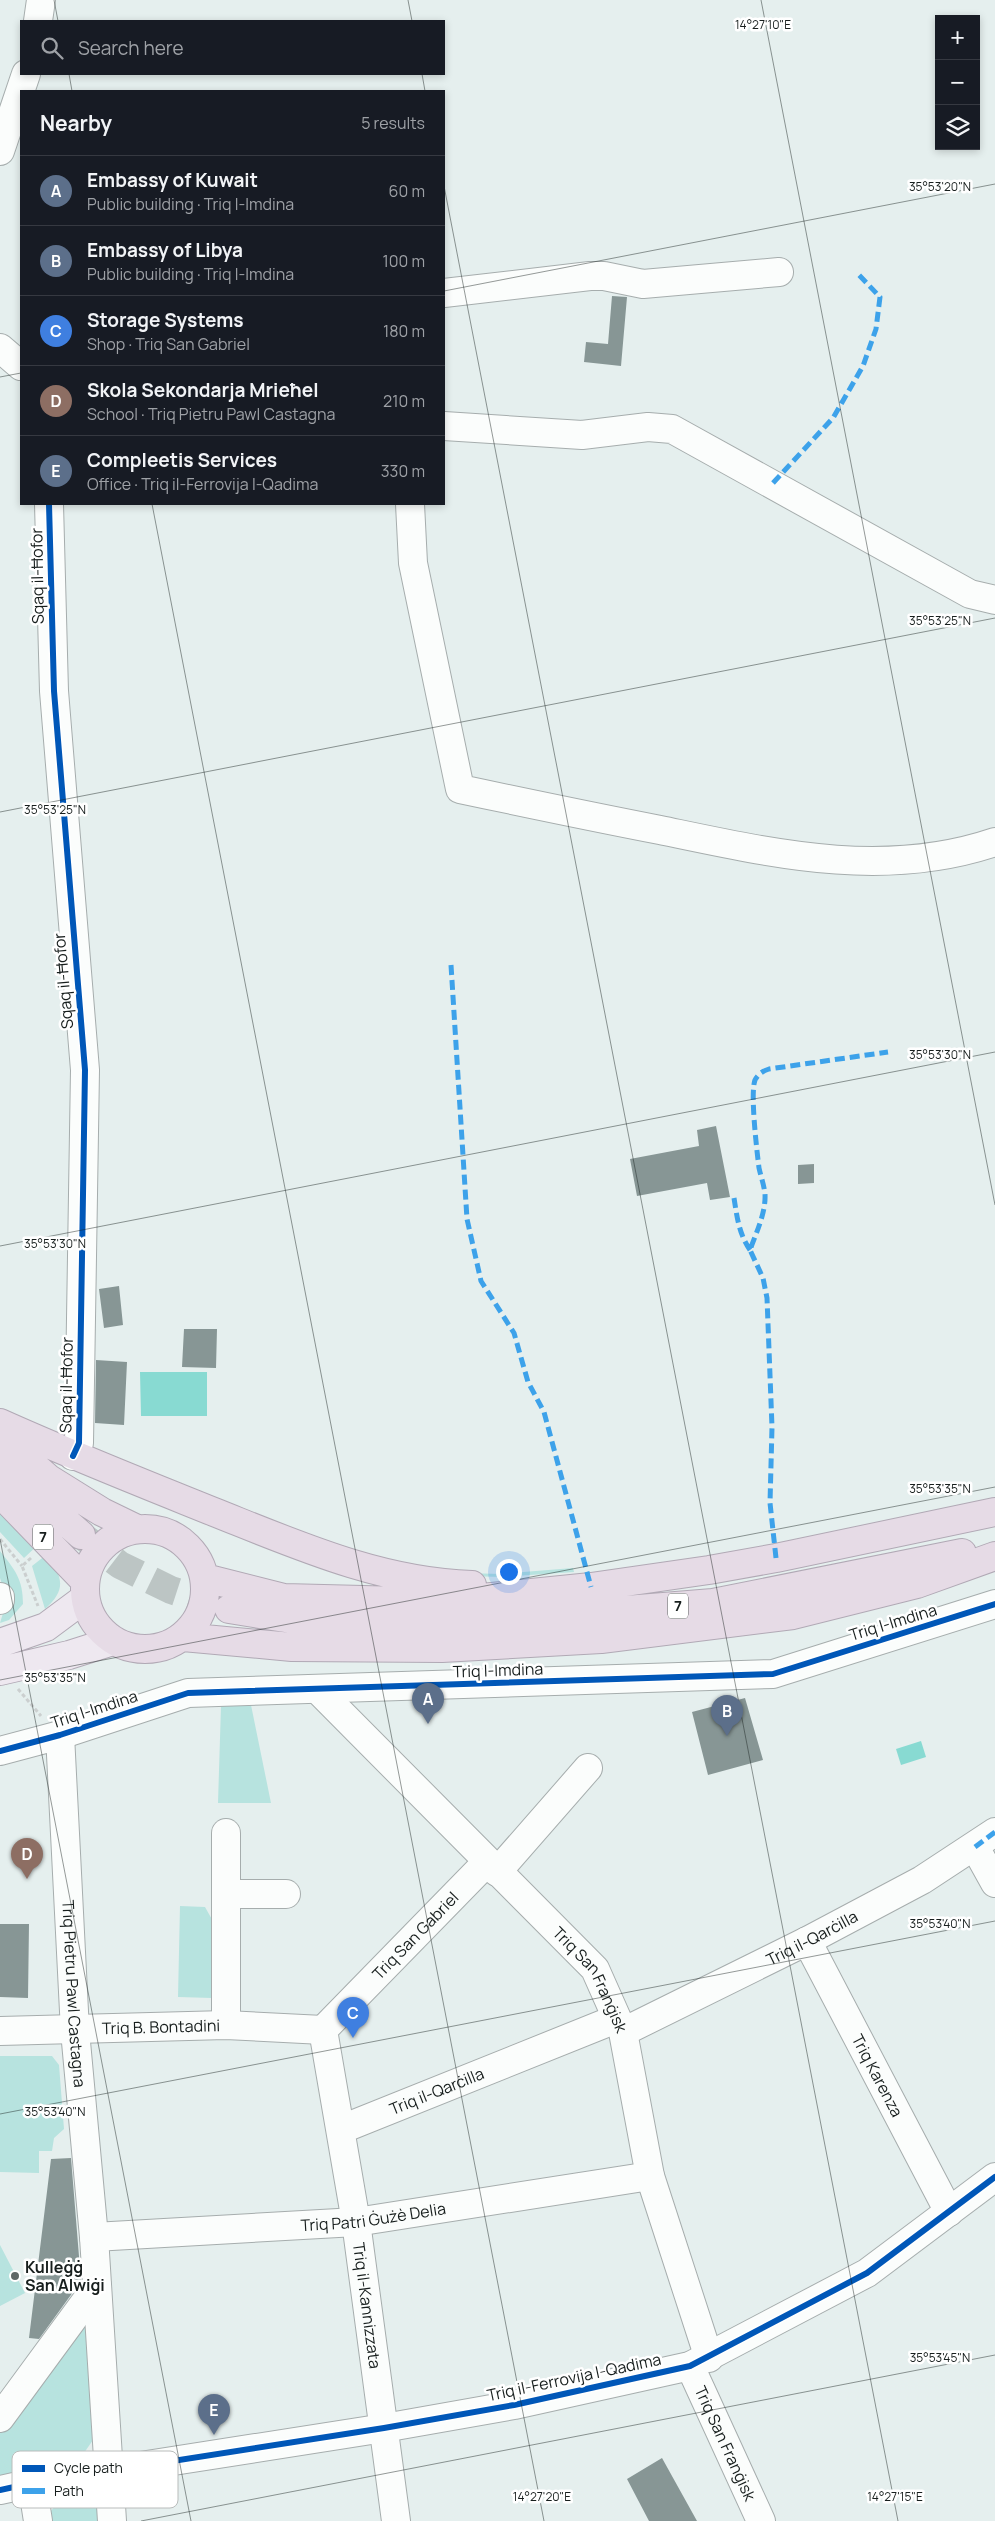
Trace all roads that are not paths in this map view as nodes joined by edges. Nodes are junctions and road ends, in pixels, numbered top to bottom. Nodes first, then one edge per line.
1 (41, 0) edge
2 (38, 20) edge
3 (26, 75) edge
4 (21, 90) edge
5 (20, 92) edge
6 (0, 150) edge
7 (780, 272) dead end
8 (445, 293) edge
9 (0, 348) edge
10 (20, 365) edge
11 (445, 426) edge
12 (49, 505) edge
13 (410, 505) edge
14 (995, 600) edge
15 (995, 842) edge
16 (0, 1423) edge
17 (0, 1436) edge
18 (73, 1456) junction
19 (0, 1464) edge
20 (0, 1493) edge
21 (995, 1512) edge
22 (137, 1529) junction
23 (81, 1535) tunnel mouth
24 (995, 1547) edge
25 (995, 1556) edge
26 (205, 1578) junction
27 (582, 1588) junction
28 (85, 1590) junction
29 (995, 1604) edge
30 (229, 1609) tunnel mouth
31 (178, 1640) junction
32 (113, 1641) junction
33 (0, 1643) edge
34 (0, 1671) edge
35 (317, 1690) junction
36 (60, 1735) junction
37 (0, 1751) edge
38 (588, 1768) dead end
39 (226, 1833) dead end
40 (985, 1840) edge
41 (492, 1867) junction
42 (995, 1884) edge
43 (226, 1894) junction
44 (286, 1894) dead end
45 (808, 1941) junction
46 (226, 2025) junction
47 (620, 2026) junction
48 (323, 2030) junction
49 (76, 2031) junction
50 (0, 2032) edge
51 (342, 2129) junction
52 (650, 2176) junction
53 (995, 2177) edge
54 (949, 2212) junction
55 (356, 2222) junction
56 (94, 2237) junction
57 (97, 2286) junction
58 (699, 2362) junction
59 (0, 2418) edge
60 (384, 2428) junction
61 (107, 2451) edge
62 (178, 2460) edge
63 (36, 2508) edge
64 (111, 2508) edge
65 (38, 2521) edge
66 (112, 2521) edge
67 (396, 2521) edge
68 (760, 2521) edge

1 - 2 street
3 - 4 street
5 - 6 street
7 - 8 street
9 - 10 street
11 - 14 street
12 - 18 street, Sqaq il-Ħofor
13 - 15 street
16 - 18 highway
17 - 22 highway
18 - 27 highway
19 - 23 highway, 7
20 - 28 highway, 7
21 - 27 highway, 7
22 - 26 highway
22 - 28 highway
24 - 30 highway, 7
25 - 31 highway, Triq l-Imdina / 7
26 - 27 highway
26 - 31 highway
28 - 32 highway, Triq l-Imdina
28 - 33 main road
29 - 35 street, Triq l-Imdina
31 - 32 highway, Triq l-Imdina
32 - 34 main road
35 - 36 street, Triq l-Imdina
35 - 41 street, Triq San Franġisk
36 - 37 street, Triq l-Imdina
36 - 49 street, Triq Pietru Pawl Castagna
38 - 41 street, Triq San Gabriel
39 - 43 street
40 - 42 street
40 - 45 street, Triq il-Qarċilla
41 - 47 street, Triq San Franġisk
41 - 48 street, Triq San Gabriel
43 - 44 street
43 - 46 street
45 - 47 street, Triq il-Qarċilla
45 - 54 street, Triq Karenza
46 - 48 street, Triq B. Bontadini
46 - 49 street, Triq B. Bontadini
47 - 51 street, Triq il-Qarċilla
47 - 52 street, Triq San Franġisk
48 - 51 street, Triq il-Kannizzata
49 - 50 street, Triq B. Bontadini
49 - 56 street, Triq Pietru Pawl Castagna
51 - 55 street, Triq il-Kannizzata
52 - 55 street, Triq Patri Ġużè Delia
52 - 58 street, Triq San Franġisk
53 - 54 street, Triq il-Ferrovija l-Qadima
54 - 58 street, Triq il-Ferrovija l-Qadima
55 - 56 street, Triq Patri Ġużè Delia
55 - 60 street, Triq il-Kannizzata
56 - 57 street, Triq Pietru Pawl Castagna
57 - 59 street
57 - 61 street, Triq Pietru Pawl Castagna
58 - 60 street, Triq il-Ferrovija l-Qadima
58 - 68 street, Triq San Franġisk
60 - 62 street, Triq il-Ferrovija l-Qadima
60 - 67 street, Triq il-Kannizzata
63 - 65 street
64 - 66 street, Triq Pietru Pawl Castagna

